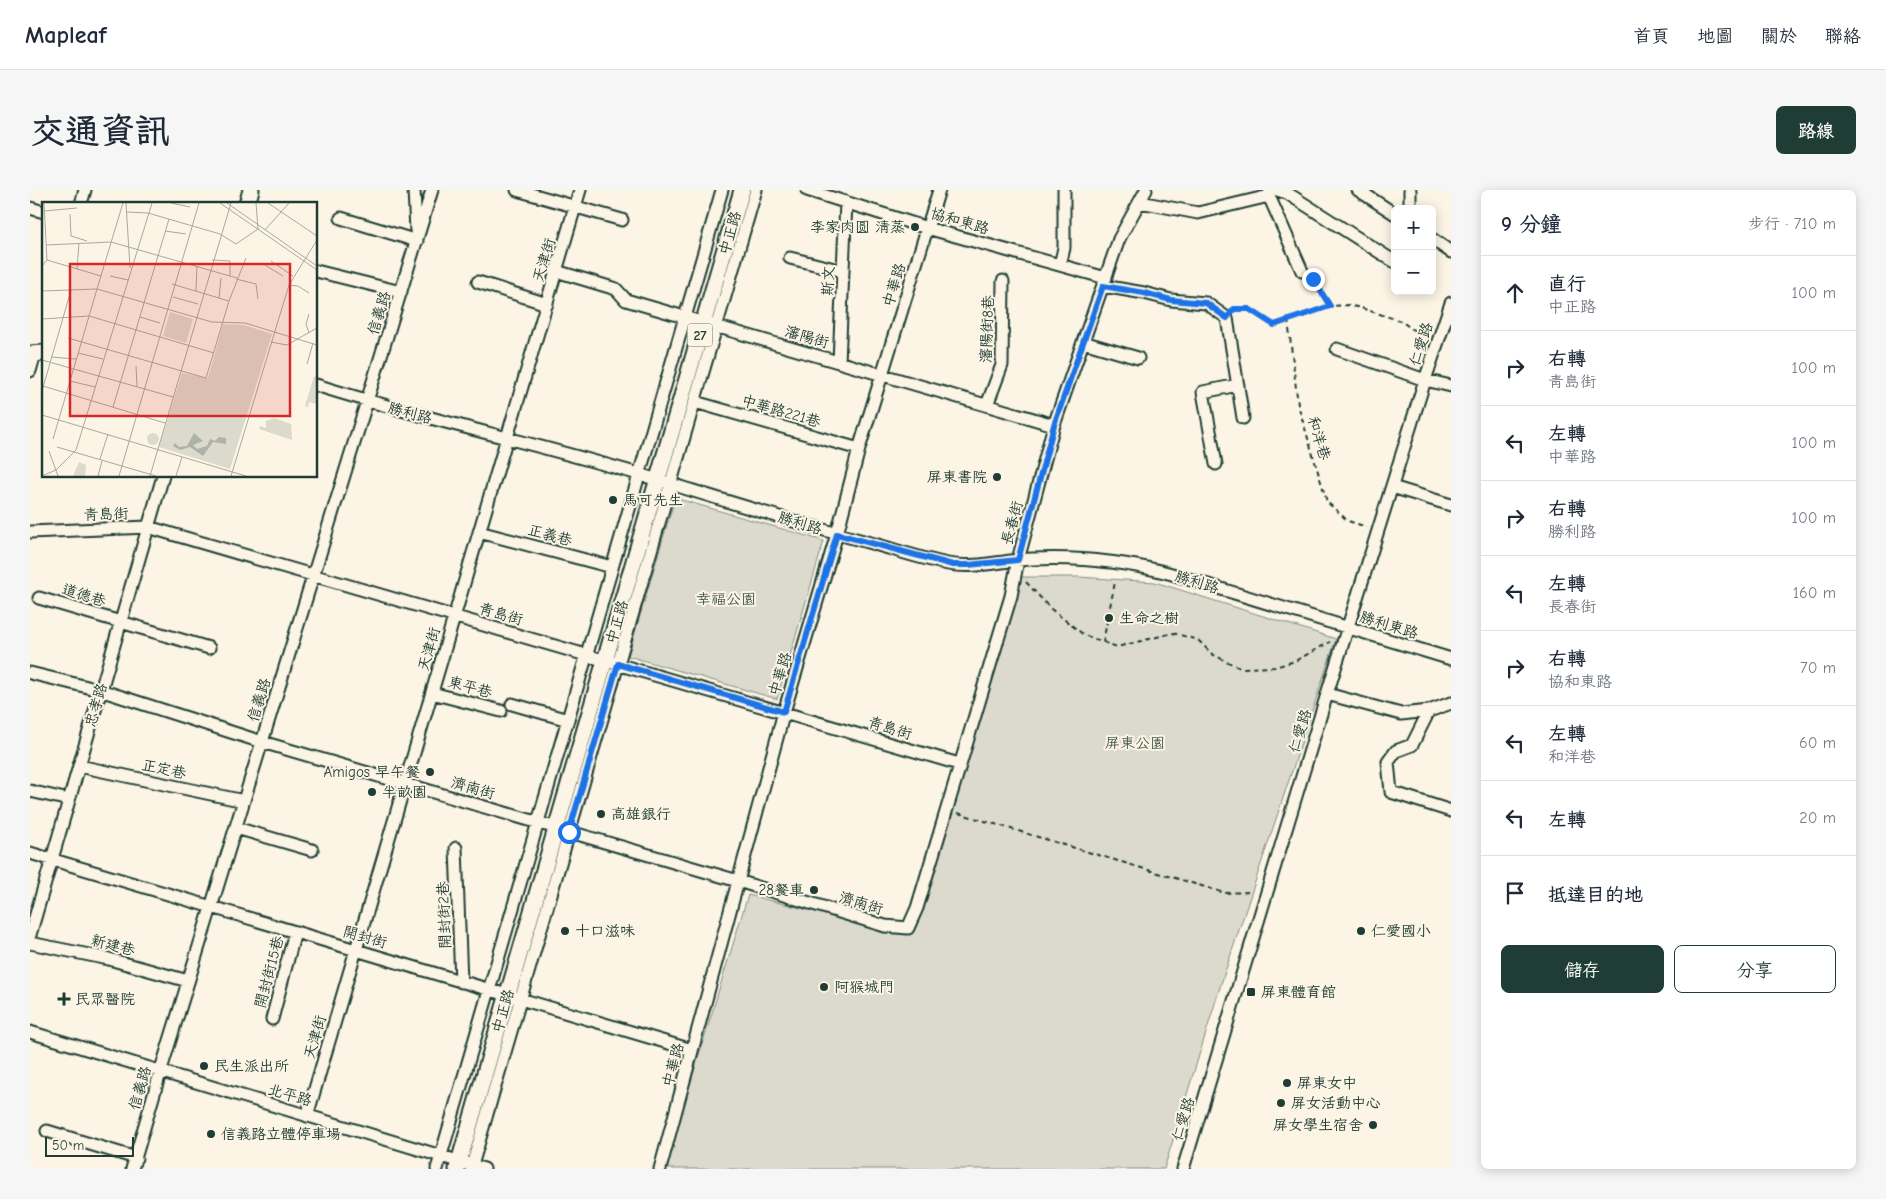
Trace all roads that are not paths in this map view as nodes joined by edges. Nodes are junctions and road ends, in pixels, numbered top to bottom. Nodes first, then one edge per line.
1 (414, 190) edge
2 (432, 190) edge
3 (517, 190) edge
4 (580, 190) edge
5 (722, 190) edge
6 (742, 190) edge
7 (756, 190) edge
8 (807, 190) edge
9 (939, 190) edge
10 (1064, 190) edge
11 (1146, 190) edge
12 (1358, 190) edge
13 (1410, 190) edge
14 (1276, 192) edge
15 (846, 202) junction
16 (1140, 202) junction
17 (1410, 205) edge
18 (576, 206) junction
19 (1391, 211) edge
20 (341, 218) dead end
21 (622, 220) dead end
22 (927, 228) junction
23 (416, 241) junction
24 (1436, 242) edge
25 (1451, 252) edge
26 (790, 258) dead end
27 (1391, 260) edge
28 (1060, 265) junction
29 (556, 271) junction
30 (843, 271) junction
31 (1302, 271) road end
32 (318, 272) edge
33 (1003, 281) dead end
34 (478, 282) dead end
35 (1104, 282) junction
36 (401, 292) junction
37 (1451, 303) edge
38 (547, 304) junction
39 (685, 317) junction
40 (710, 324) junction
41 (1446, 328) edge
42 (1083, 342) junction
43 (1337, 349) dead end
44 (36, 354) edge
45 (1138, 358) dead end
46 (839, 362) junction
47 (30, 372) edge
48 (882, 374) junction
49 (1425, 380) junction
50 (1238, 385) junction
51 (1451, 386) edge
52 (318, 387) edge
53 (367, 402) junction
54 (694, 402) junction
55 (987, 405) junction
56 (1244, 418) dead end
57 (1054, 425) junction
58 (506, 438) junction
59 (859, 449) junction
60 (1216, 464) dead end
61 (640, 475) junction
62 (162, 478) edge
63 (665, 482) junction
64 (1392, 487) junction
65 (1451, 505) edge
66 (148, 527) junction
67 (30, 532) edge
68 (479, 532) junction
69 (837, 534) junction
70 (1018, 560) junction
71 (612, 567) junction
72 (313, 575) junction
73 (39, 598) dead end
74 (454, 616) junction
75 (120, 622) junction
76 (1348, 628) junction
77 (209, 648) dead end
78 (587, 654) junction
79 (1451, 659) edge
80 (612, 662) junction
81 (30, 673) edge
82 (100, 690) junction
83 (432, 693) junction
84 (1327, 694) junction
85 (1451, 703) edge
86 (512, 704) dead end
87 (502, 711) dead end
88 (1429, 711) junction
89 (784, 712) junction
90 (568, 720) junction
91 (262, 742) junction
92 (960, 764) junction
93 (79, 766) junction
94 (405, 784) junction
95 (30, 791) edge
96 (69, 800) junction
97 (244, 801) junction
98 (1451, 811) edge
99 (538, 823) junction
100 (236, 828) junction
101 (563, 830) junction
102 (456, 848) dead end
103 (312, 850) dead end
104 (30, 853) edge
105 (51, 859) junction
106 (738, 881) junction
107 (211, 908) junction
108 (908, 928) joint
109 (295, 932) junction
110 (30, 935) edge
111 (30, 943) edge
112 (356, 950) junction
113 (188, 981) junction
114 (461, 982) junction
115 (489, 990) junction
116 (514, 998) junction
117 (272, 1019) dead end
118 (30, 1032) edge
119 (692, 1050) junction
120 (160, 1073) junction
121 (307, 1116) junction
122 (47, 1131) dead end
123 (441, 1156) junction
124 (134, 1163) edge
125 (465, 1166) edge
126 (437, 1169) edge
127 (484, 1169) edge
128 (660, 1169) edge
129 (1183, 1169) edge

1 - 23 street, 信義路
2 - 23 street, 信義路
3 - 18 street
4 - 18 street, 天津街
5 - 39 street, 中正路
6 - 40 main road, 中正路 / 27
7 - 40 street, 中正路
8 - 15 street, 協和東路
9 - 22 street, 中華路
10 - 28 street
11 - 16 street, 長春街
12 - 19 street
13 - 17 street
14 - 16 street
14 - 27 street
14 - 31 street
15 - 22 street, 協和東路
15 - 30 street, 斯文
16 - 35 street, 長春街
18 - 21 street
18 - 29 street, 天津街
20 - 23 street
22 - 28 street, 協和東路
22 - 48 street, 中華路
23 - 36 street, 信義路
24 - 25 street
26 - 30 street
28 - 35 street, 協和東路
29 - 38 street, 天津街
29 - 39 street, 瀋陽街
30 - 46 street, 斯文
32 - 36 street
33 - 55 street, 瀋陽街8巷
34 - 38 street
35 - 42 street, 長春街
35 - 50 street, 協和東路
36 - 53 street, 信義路
37 - 41 street, 仁愛路
38 - 58 street, 天津街
39 - 40 street, 瀋陽街
39 - 61 street, 中正路
40 - 46 street, 瀋陽街
40 - 54 street, 中正路
40 - 63 main road, 中正路 / 27
41 - 49 street, 仁愛路
42 - 45 street
42 - 57 street, 長春街
43 - 49 street
44 - 47 street
46 - 48 street, 瀋陽街
48 - 55 street, 瀋陽街
48 - 59 street, 中華路
49 - 51 street
49 - 64 street, 仁愛路
50 - 56 street
50 - 60 street
52 - 53 street, 勝利路
53 - 58 street, 勝利路
53 - 72 street, 信義路
54 - 59 street, 中華路221巷
54 - 63 street, 中正路
55 - 57 street, 瀋陽街
57 - 70 street, 長春街
58 - 61 street, 勝利路
58 - 68 street, 天津街
59 - 69 street, 中華路
61 - 63 street, 勝利路
61 - 71 street, 中正路
62 - 66 street, 忠孝路
63 - 69 street, 勝利路
63 - 80 main road, 中正路 / 27
64 - 65 street
64 - 76 street, 仁愛路
66 - 67 street, 青島街
66 - 72 street, 青島街
66 - 75 street, 忠孝路
68 - 71 street, 正義巷
68 - 74 street, 天津街
69 - 70 street, 勝利路
69 - 89 street, 中華路
70 - 76 street, 勝利路
70 - 92 street, 長春街
71 - 78 street, 中正路
72 - 74 street, 青島街
72 - 91 street, 信義路
73 - 75 street, 道德巷
74 - 78 street, 青島街
74 - 83 street, 天津街
75 - 77 street, 道德巷
75 - 82 street, 忠孝路
76 - 79 street, 勝利東路
76 - 84 street, 仁愛路
78 - 80 street, 青島街
78 - 90 street, 中正路
80 - 89 street, 青島街
80 - 101 main road, 中正路 / 27
81 - 82 street, 濟南街
82 - 91 street, 濟南街
82 - 93 street, 忠孝路
83 - 87 street, 東平巷
83 - 94 street, 天津街
84 - 88 street
84 - 129 street, 仁愛路
85 - 88 street
86 - 90 street
88 - 98 street
89 - 92 street, 青島街
89 - 106 street, 中華路
90 - 99 street, 中正路
91 - 94 street, 濟南街
91 - 97 street, 信義路
92 - 108 street, 長春街
93 - 96 street, 忠孝路
93 - 97 street, 正定巷
94 - 99 street, 濟南街
94 - 112 street, 天津街
95 - 96 street
96 - 105 street, 忠孝路
97 - 100 street, 信義路
99 - 101 street, 濟南街
99 - 115 street, 中正路
100 - 103 street
100 - 107 street, 信義路
101 - 106 street, 濟南街
101 - 116 main road, 中正路 / 27
102 - 114 street, 開封街2巷
104 - 105 street, 開封街
105 - 107 street, 開封街
105 - 110 street, 忠孝路
106 - 108 street, 濟南街
106 - 119 street, 中華路
107 - 109 street, 開封街
107 - 113 street, 信義路
109 - 112 street, 開封街
109 - 117 street, 開封街15巷
111 - 113 street, 新建巷
112 - 114 street, 開封街
112 - 121 street, 天津街
113 - 120 street, 信義路
114 - 115 street, 開封街
115 - 116 street, 開封街
115 - 123 street, 中正路
116 - 119 street, 開封街
116 - 125 main road, 中正路 / 27
118 - 120 street, 北平路
119 - 128 street, 中華路
120 - 121 street, 北平路
120 - 124 street, 信義路
121 - 123 street, 北平路
122 - 124 street
123 - 125 street, 北平路
123 - 126 street, 中正路
125 - 127 street, 北平路

